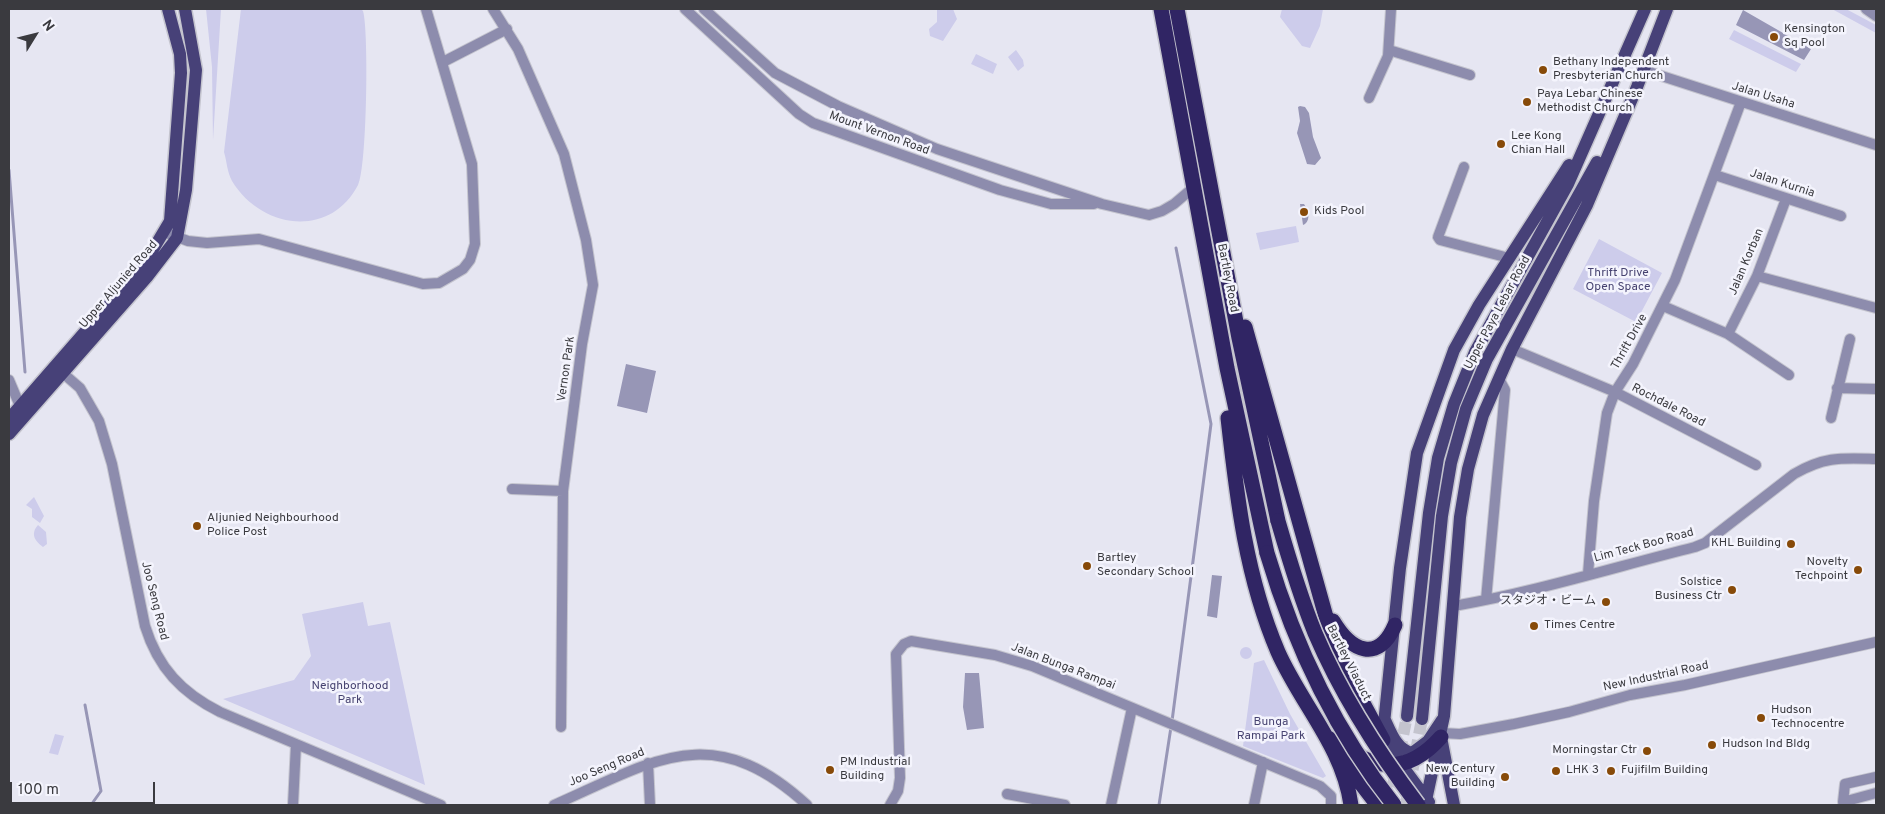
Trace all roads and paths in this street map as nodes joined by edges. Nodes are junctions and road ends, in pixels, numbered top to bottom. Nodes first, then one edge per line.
1 (168, 9) edge
2 (185, 9) edge
3 (426, 9) edge
4 (492, 9) edge
5 (685, 9) edge
6 (704, 9) edge
7 (1161, 9) edge
8 (1177, 9) edge
9 (1391, 9) edge
10 (1643, 9) edge
11 (1667, 9) edge
12 (1866, 9) edge
13 (1876, 16) edge
14 (507, 29) junction
15 (1389, 50) junction
16 (443, 62) junction
17 (1643, 70) junction
18 (776, 73) junction
19 (1470, 75) dead end
20 (767, 85) junction
21 (1637, 87) junction
22 (1369, 98) dead end
23 (1741, 102) junction
24 (1595, 126) junction
25 (1876, 145) edge
26 (1464, 167) dead end
27 (1715, 175) junction
28 (1194, 186) junction
29 (1786, 198) junction
30 (1102, 204) junction
31 (1841, 216) dead end
32 (164, 232) junction
33 (177, 238) junction
34 (1508, 258) junction
35 (1757, 276) junction
36 (1230, 294) junction
37 (1663, 306) junction
38 (1876, 308) edge
39 (1728, 334) junction
40 (1850, 339) dead end
41 (1512, 348) junction
42 (1227, 368) junction
43 (59, 369) junction
44 (1789, 375) dead end
45 (1499, 379) junction
46 (9, 380) edge
47 (1837, 388) junction
48 (1876, 389) edge
49 (1615, 392) junction
50 (24, 409) junction
51 (1831, 418) dead end
52 (9, 419) edge
53 (9, 434) edge
54 (1876, 460) edge
55 (1756, 465) dead end
56 (512, 489) dead end
57 (563, 491) junction
58 (1278, 521) joint
59 (1588, 574) junction
60 (1486, 600) junction
61 (1323, 605) junction
62 (1454, 606) junction
63 (1395, 625) junction
64 (1876, 642) edge
65 (1354, 689) junction
66 (1132, 708) junction
67 (1310, 709) junction
68 (1407, 716) tunnel mouth
69 (1444, 716) junction
70 (1385, 719) junction
71 (1422, 719) tunnel mouth
72 (561, 727) dead end
73 (1442, 735) junction
74 (1326, 738) junction
75 (1383, 740) junction
76 (296, 744) junction
77 (1263, 762) junction
78 (648, 763) junction
79 (1380, 764) junction
80 (1401, 764) junction
81 (1876, 777) edge
82 (1876, 793) edge
83 (1007, 794) dead end
84 (1331, 801) edge
85 (1425, 804) edge
86 (293, 805) edge
87 (441, 805) edge
88 (554, 805) edge
89 (650, 805) edge
90 (807, 805) edge
91 (890, 805) edge
92 (1065, 805) edge
93 (1111, 805) edge
94 (1254, 805) edge
95 (1350, 805) edge
96 (1376, 805) edge
97 (1394, 805) edge
98 (1454, 805) edge

1 - 32 main road, Upper Aljunied Road
2 - 33 main road, Upper Aljunied Road
3 - 16 street
4 - 14 street, Vernon Park
5 - 20 street, Mount Vernon Road
6 - 18 street, Mount Vernon Road
7 - 28 highway, Bartley Road
8 - 36 highway, Bartley Road
9 - 15 street
10 - 24 main road, Upper Paya Lebar Road
11 - 17 main road, Upper Paya Lebar Road
12 - 13 street
14 - 16 street
14 - 57 street, Vernon Park
15 - 19 street
15 - 22 street
16 - 33 street
17 - 21 main road, Upper Paya Lebar Road
17 - 23 street, Jalan Usaha
18 - 20 street
18 - 30 street, Mount Vernon Road
20 - 30 street, Mount Vernon Road
21 - 41 main road, Upper Paya Lebar Road
21 - 71 main road, Upper Paya Lebar Road
23 - 25 street, Jalan Usaha
23 - 27 street, Thrift Drive
24 - 34 main road, Upper Paya Lebar Road
24 - 68 main road, Upper Paya Lebar Road
26 - 34 street, Upper Paya Lebar Road
27 - 29 street, Jalan Kurnia
27 - 37 street, Thrift Drive
28 - 30 street, Mount Vernon Road
28 - 42 highway, Bartley Road
29 - 31 street, Jalan Kurnia
29 - 35 street, Jalan Korban
32 - 33 street
32 - 43 main road, Upper Aljunied Road
33 - 43 main road, Upper Aljunied Road
34 - 63 main road, Upper Paya Lebar Road
35 - 38 street
35 - 39 street, Jalan Korban
36 - 58 highway, Bartley Road
36 - 61 highway
37 - 39 street
37 - 49 street, Thrift Drive
39 - 44 street
40 - 47 street
41 - 45 main road, Upper Paya Lebar Road
41 - 49 street, Rochdale Road
42 - 67 highway
42 - 97 highway, Bartley Road, bridge
43 - 50 main road, Upper Aljunied Road
43 - 76 street, Joo Seng Road
45 - 60 street
45 - 62 main road, Upper Paya Lebar Road
46 - 50 street
47 - 48 street
47 - 51 street
49 - 55 street, Rochdale Road
49 - 59 street, Thrift Drive
50 - 52 main road, Upper Aljunied Road
50 - 53 main road, Upper Aljunied Road
54 - 59 street, Lim Teck Boo Road
56 - 57 street
57 - 72 street, Vernon Park
58 - 85 highway, Bartley Viaduct, bridge
59 - 60 street, Lim Teck Boo Road
60 - 62 street, Lim Teck Boo Road
61 - 63 highway
61 - 65 highway
62 - 69 main road, Upper Paya Lebar Road
63 - 70 main road, Upper Paya Lebar Road
64 - 73 street, New Industrial Road
65 - 67 highway
65 - 75 highway
66 - 77 street, Jalan Bunga Rampai
66 - 91 street, Jalan Bunga Rampai
66 - 93 street
67 - 74 highway
69 - 70 main road
69 - 73 main road, Upper Paya Lebar Road
70 - 75 main road, Upper Paya Lebar Road
73 - 80 highway
73 - 85 main road, Upper Paya Lebar Road
73 - 98 main road
74 - 79 highway
74 - 95 highway
74 - 96 highway
75 - 79 main road, Upper Paya Lebar Road
75 - 80 main road
76 - 86 street
76 - 87 street, Joo Seng Road
77 - 84 street, Jalan Bunga Rampai
77 - 94 street
78 - 88 street, Joo Seng Road
78 - 89 street
78 - 90 street, Joo Seng Road
79 - 80 highway
79 - 96 main road, Upper Paya Lebar Road
80 - 85 main road
81 - 82 street
83 - 92 street

